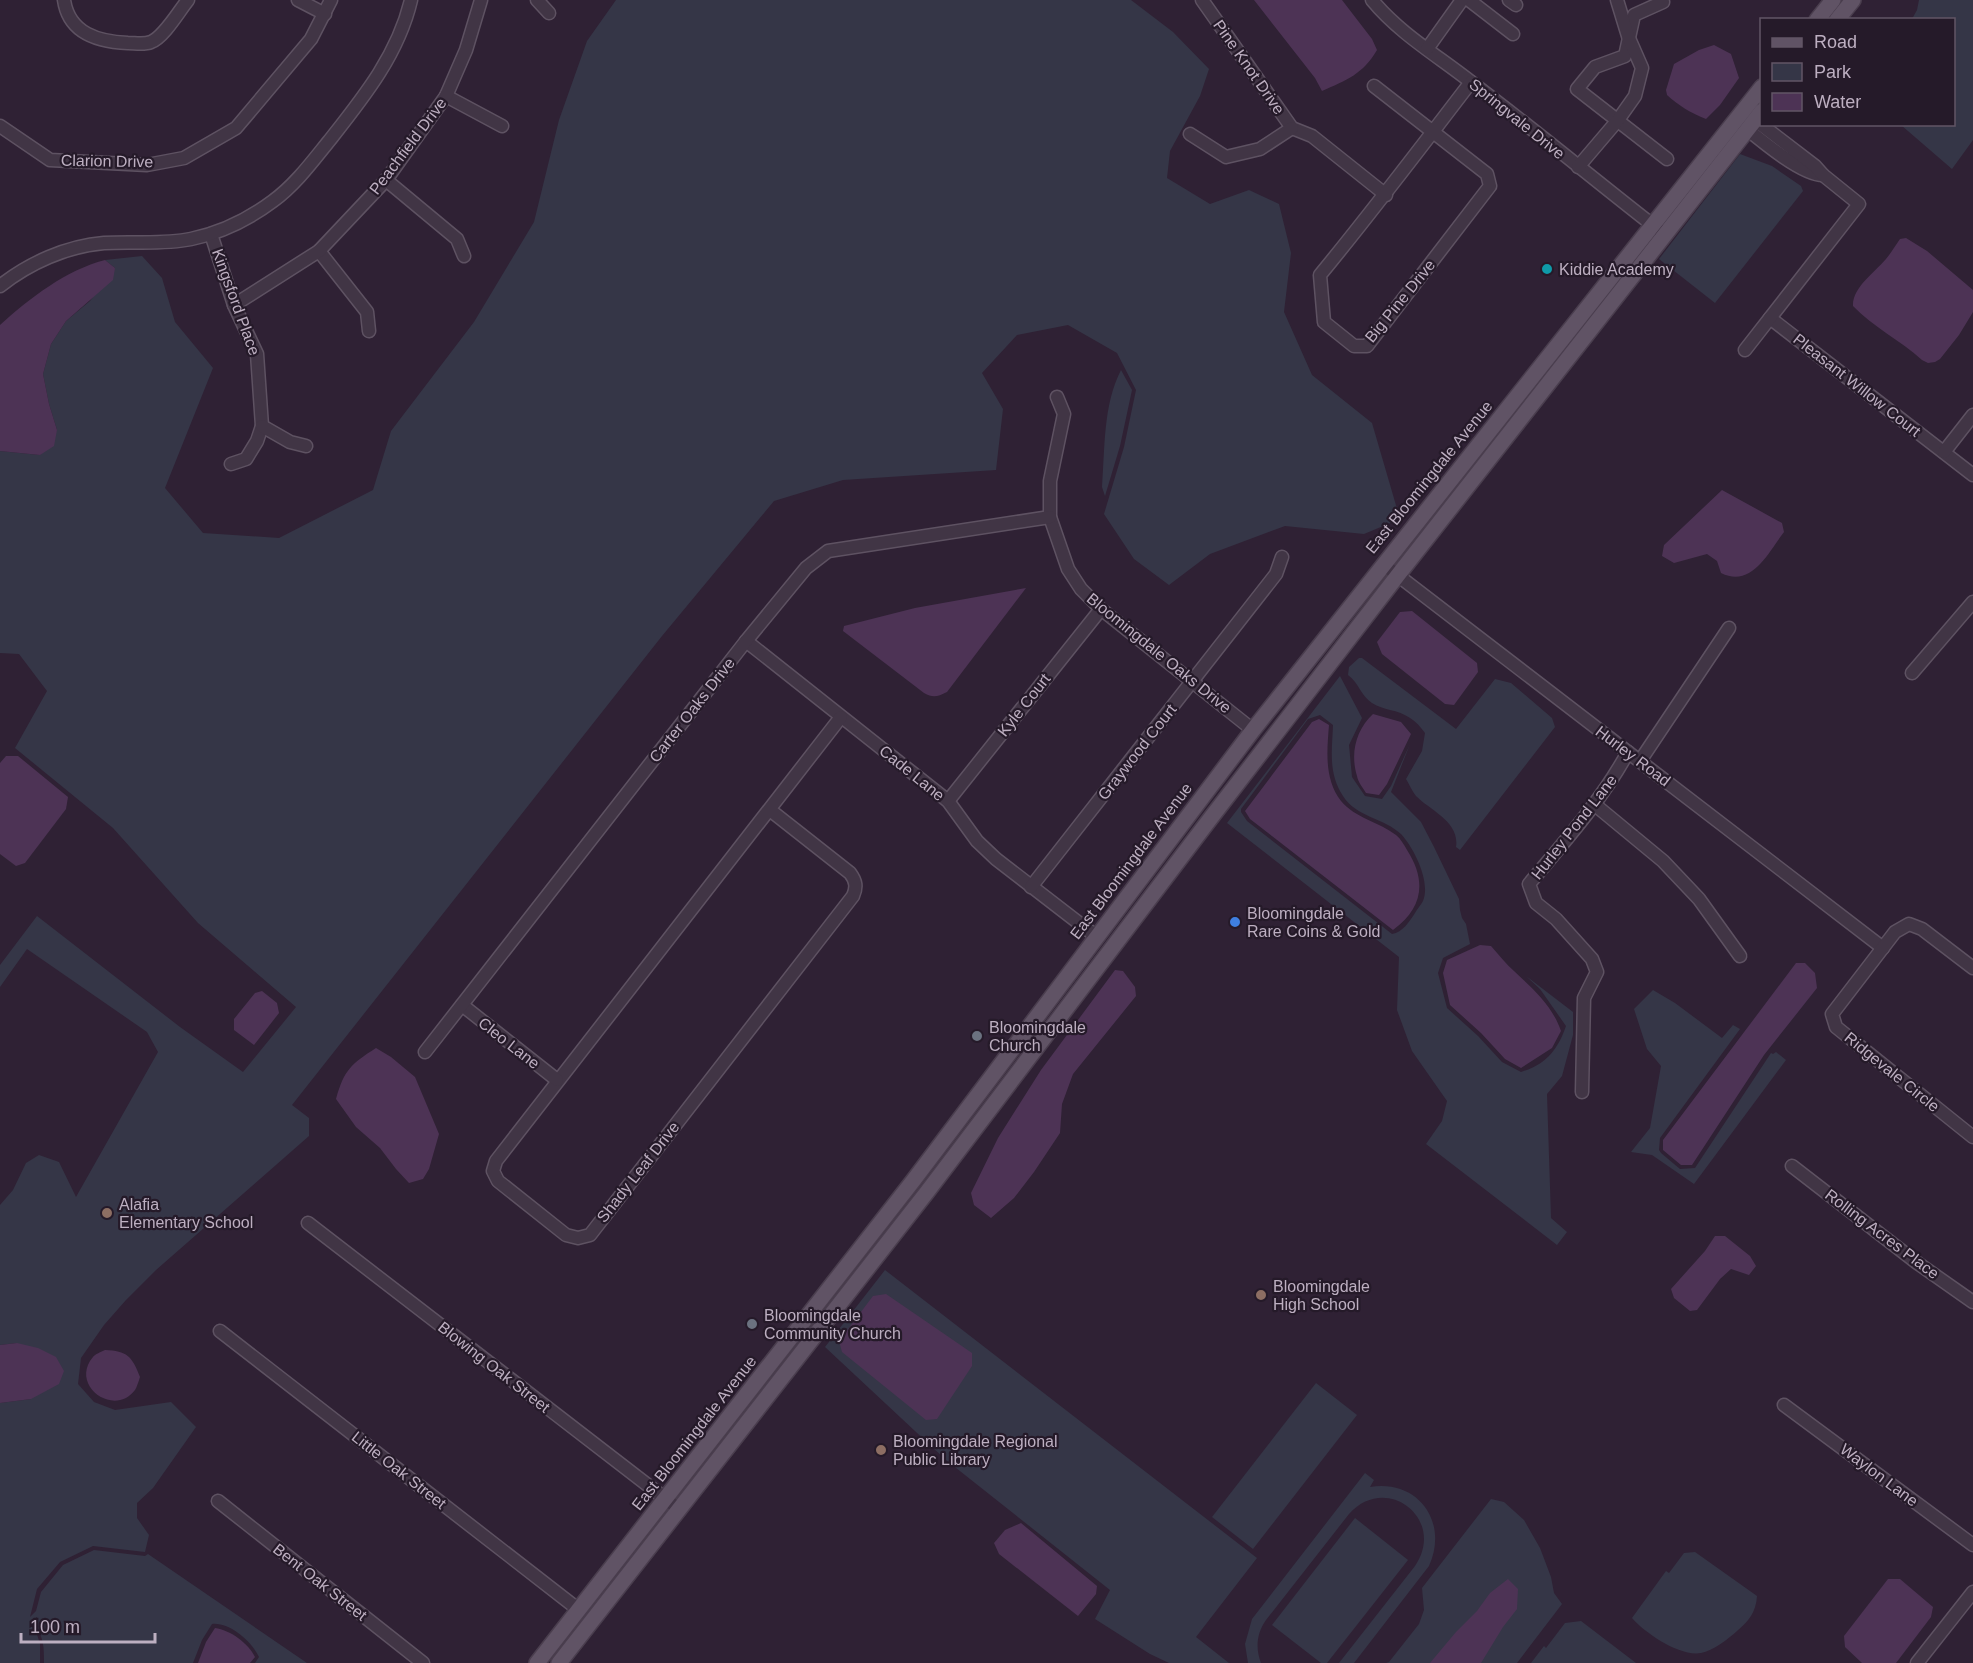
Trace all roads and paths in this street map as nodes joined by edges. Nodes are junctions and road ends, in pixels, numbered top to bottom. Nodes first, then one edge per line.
1 (64, 0) edge
2 (188, 0) edge
3 (298, 0) edge
4 (331, 0) edge
5 (411, 0) edge
6 (481, 0) edge
7 (537, 0) edge
8 (1202, 0) edge
9 (1372, 0) edge
10 (1462, 0) edge
11 (1469, 0) edge
12 (1617, 0) edge
13 (1833, 0) edge
14 (1853, 0) edge
15 (1663, 2) dead end
16 (549, 13) dead end
17 (326, 14) junction
18 (1819, 18) edge
19 (1839, 18) edge
20 (1513, 33) dead end
21 (1628, 36) junction
22 (1427, 49) junction
23 (1472, 82) junction
24 (1374, 86) dead end
25 (1760, 90) edge
26 (446, 96) junction
27 (1618, 120) junction
28 (1750, 120) edge
29 (502, 126) dead end
30 (1292, 128) junction
31 (1433, 132) junction
32 (3, 134) edge
33 (1190, 134) dead end
34 (1667, 159) dead end
35 (1578, 167) junction
36 (387, 180) junction
37 (1386, 195) junction
38 (1659, 230) junction
39 (211, 234) junction
40 (319, 251) junction
41 (464, 256) dead end
42 (0, 286) edge
43 (234, 305) junction
44 (1770, 318) junction
45 (369, 331) dead end
46 (1745, 350) dead end
47 (1057, 397) dead end
48 (1973, 415) edge
49 (262, 426) junction
50 (306, 446) dead end
51 (1944, 452) junction
52 (231, 464) dead end
53 (1973, 475) edge
54 (1050, 517) junction
55 (1282, 557) dead end
56 (1383, 564) junction
57 (1398, 575) junction
58 (1973, 602) edge
59 (1101, 609) junction
60 (1730, 628) dead end
61 (746, 641) junction
62 (1912, 673) dead end
63 (1192, 682) junction
64 (841, 717) junction
65 (1253, 730) junction
66 (1628, 752) junction
67 (1640, 761) junction
68 (1200, 800) junction
69 (948, 801) junction
70 (1594, 804) junction
71 (770, 810) junction
72 (1210, 819) junction
73 (1031, 887) junction
74 (1097, 937) junction
75 (1112, 948) junction
76 (1883, 948) junction
77 (1740, 956) dead end
78 (1973, 968) edge
79 (462, 1005) junction
80 (425, 1052) dead end
81 (557, 1080) junction
82 (1582, 1092) dead end
83 (1973, 1137) edge
84 (1792, 1166) dead end
85 (913, 1181) junction
86 (927, 1192) junction
87 (308, 1223) dead end
88 (1973, 1302) edge
89 (220, 1331) dead end
90 (1784, 1405) dead end
91 (665, 1499) junction
92 (218, 1501) dead end
93 (680, 1510) junction
94 (1973, 1545) edge
95 (1973, 1592) edge
96 (579, 1610) junction
97 (423, 1663) edge
98 (537, 1663) edge
99 (559, 1663) edge
100 (1917, 1663) edge

1 - 2 street
3 - 17 street
4 - 17 street, Clarion Drive
5 - 39 street
6 - 26 street, Peachfield Drive
7 - 16 street
8 - 30 street, Pine Knot Drive
9 - 22 street, Springvale Drive
10 - 22 street
11 - 20 street
12 - 21 street
13 - 18 main road
14 - 19 main road
15 - 21 street
17 - 32 street, Clarion Drive
21 - 27 street
21 - 27 street
22 - 23 street, Springvale Drive
23 - 31 street, Big Pine Drive
23 - 35 street, Springvale Drive
24 - 31 street, Big Pine Drive
25 - 28 main road, East Bloomingdale Avenue
26 - 29 street
26 - 36 street, Peachfield Drive
27 - 34 street
27 - 35 street
28 - 38 main road, East Bloomingdale Avenue
28 - 44 street
30 - 33 street
30 - 37 street, Pine Knot Drive
31 - 37 street, Big Pine Drive
31 - 37 street, Big Pine Drive
35 - 38 street, Springvale Drive
36 - 40 street, Peachfield Drive
36 - 41 street
38 - 56 main road, East Bloomingdale Avenue
38 - 57 main road, East Bloomingdale Avenue
39 - 42 street
39 - 43 street, Kingsford Place
40 - 43 street, Peachfield Drive
40 - 45 street
43 - 49 street, Kingsford Place
44 - 46 street
44 - 51 street, Pleasant Willow Court
47 - 54 street, Bloomingdale Oaks Drive
48 - 51 street
49 - 50 street
49 - 52 street, Kingsford Place
51 - 53 street, Pleasant Willow Court
54 - 59 street, Bloomingdale Oaks Drive
54 - 61 street, Carter Oaks Drive
55 - 63 street, Graywood Court
56 - 57 street, Hurley Road
56 - 65 main road, East Bloomingdale Avenue
57 - 66 street, Hurley Road
57 - 72 main road, East Bloomingdale Avenue
58 - 62 street
59 - 63 street, Bloomingdale Oaks Drive
59 - 69 street, Kyle Court
60 - 67 street
61 - 64 street, Cade Lane
61 - 79 street, Carter Oaks Drive
63 - 65 street, Bloomingdale Oaks Drive
63 - 73 street, Graywood Court
64 - 69 street, Cade Lane
64 - 71 street, Shady Leaf Drive
65 - 68 main road, East Bloomingdale Avenue
66 - 67 street, Hurley Road
66 - 70 street, Hurley Pond Lane
67 - 76 street, Hurley Road
68 - 72 main road
68 - 74 main road, East Bloomingdale Avenue
69 - 73 street, Cade Lane
70 - 77 street
70 - 82 street, Hurley Pond Lane
71 - 81 street, Shady Leaf Drive
71 - 81 street, Shady Leaf Drive
72 - 75 main road, East Bloomingdale Avenue
73 - 74 street, Cade Lane
74 - 75 main road
74 - 85 main road, East Bloomingdale Avenue
75 - 86 main road, East Bloomingdale Avenue
76 - 78 street, Ridgevale Circle
76 - 83 street, Ridgevale Circle
79 - 80 street, Carter Oaks Drive
79 - 81 street, Cleo Lane
84 - 88 street, Rolling Acres Place
85 - 86 main road
85 - 91 main road, East Bloomingdale Avenue
86 - 93 main road, East Bloomingdale Avenue
87 - 91 street, Blowing Oak Street
89 - 96 street, Little Oak Street
90 - 94 street, Waylon Lane
91 - 93 street, Blowing Oak Street
91 - 96 main road, East Bloomingdale Avenue
92 - 97 street, Bent Oak Street
93 - 99 main road, East Bloomingdale Avenue
95 - 100 street
96 - 98 main road, East Bloomingdale Avenue

